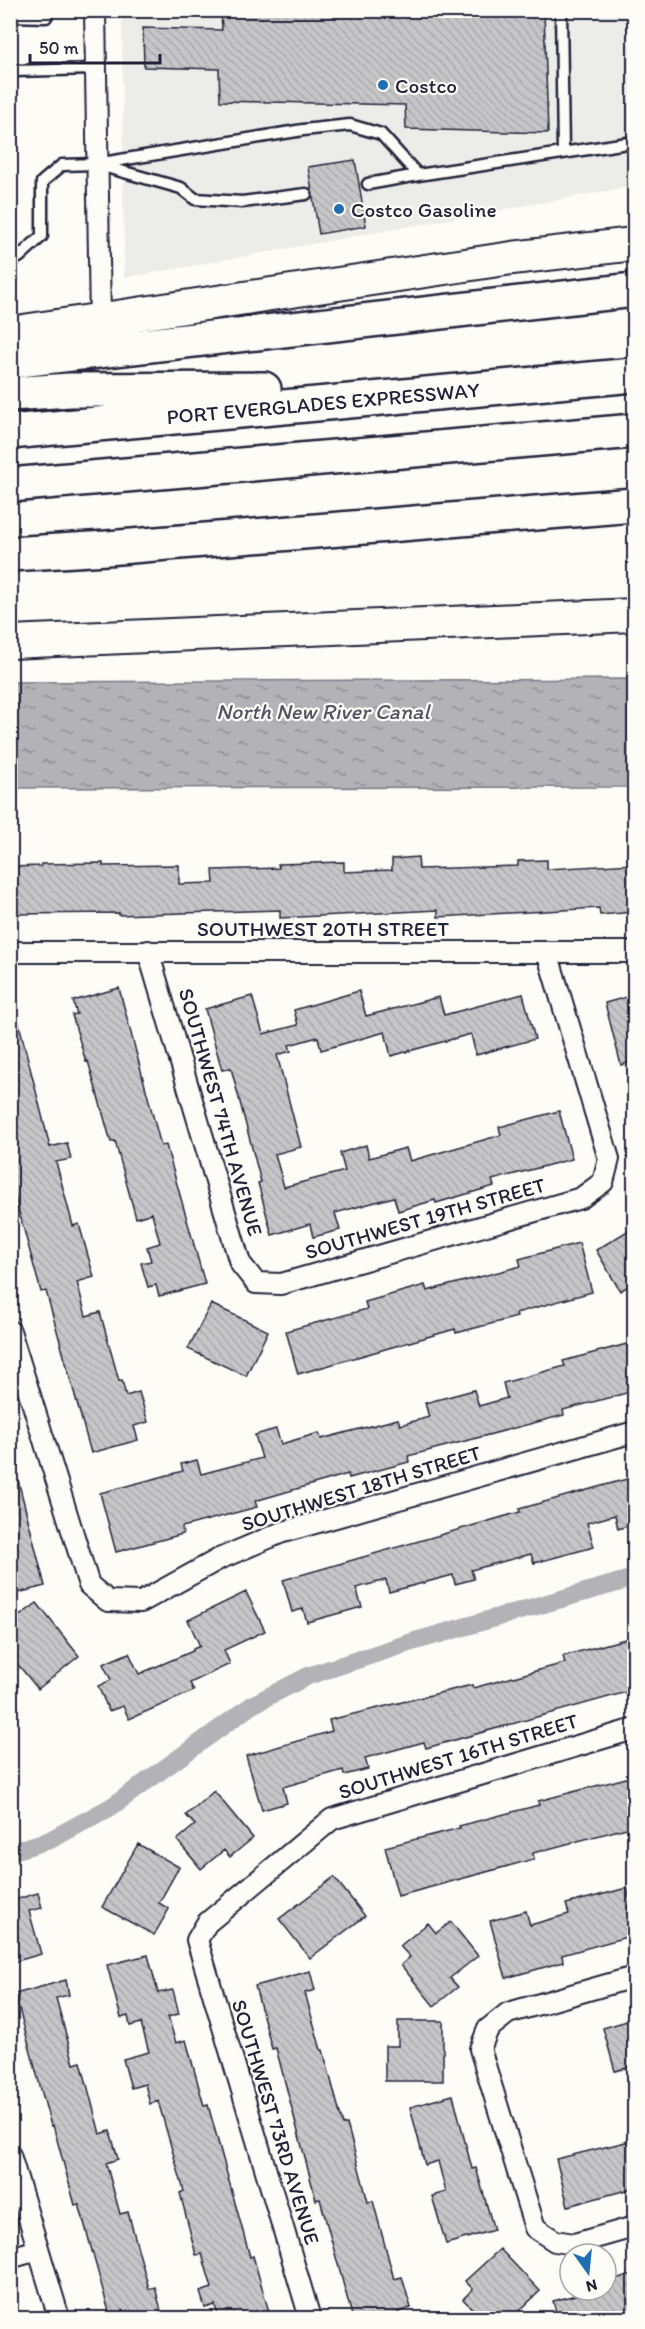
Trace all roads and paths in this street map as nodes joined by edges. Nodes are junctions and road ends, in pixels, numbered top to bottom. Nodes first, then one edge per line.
1 (46, 10) edge
2 (95, 10) edge
3 (561, 10) edge
4 (10, 16) edge
5 (96, 69) junction
6 (14, 71) dead end
7 (634, 142) edge
8 (564, 153) junction
9 (96, 164) junction
10 (418, 175) junction
11 (368, 184) dead end
12 (306, 194) dead end
13 (634, 244) edge
14 (10, 260) edge
15 (634, 290) edge
16 (100, 321) junction
17 (10, 333) edge
18 (10, 361) edge
19 (634, 375) edge
20 (488, 388) junction
21 (10, 394) edge
22 (634, 431) edge
23 (10, 432) edge
24 (10, 485) edge
25 (634, 505) edge
26 (10, 554) edge
27 (634, 615) edge
28 (10, 642) edge
29 (148, 951) junction
30 (10, 952) edge
31 (547, 952) junction
32 (634, 952) edge
33 (256, 1283) joint
34 (10, 1331) edge
35 (634, 1432) edge
36 (634, 1729) edge
37 (197, 1940) joint
38 (634, 1977) edge
39 (10, 2155) edge
40 (634, 2227) edge
41 (38, 2250) junction
42 (10, 2258) edge
43 (60, 2319) edge
44 (310, 2319) edge

1 - 4 lane
2 - 5 street
3 - 8 lane
5 - 6 lane
5 - 9 street
7 - 8 lane
8 - 10 lane
9 - 10 lane
9 - 12 lane
9 - 14 lane
9 - 16 street
10 - 11 lane
13 - 16 main road
15 - 18 highway
16 - 17 main road
19 - 20 highway, PORT EVERGLADES EXPRESSWAY
20 - 21 highway
20 - 23 highway, PORT EVERGLADES EXPRESSWAY
22 - 24 highway
25 - 26 highway
27 - 28 main road
29 - 30 street, SOUTHWEST 20TH STREET
29 - 31 street, SOUTHWEST 20TH STREET
29 - 33 street, SOUTHWEST 74TH AVENUE
31 - 32 street, SOUTHWEST 20TH STREET
31 - 33 street, SOUTHWEST 19TH STREET
34 - 35 street, SOUTHWEST 18TH STREET
36 - 37 street, SOUTHWEST 16TH STREET
37 - 44 street, SOUTHWEST 73RD AVENUE
38 - 40 street
39 - 41 street
41 - 42 street
41 - 43 street

